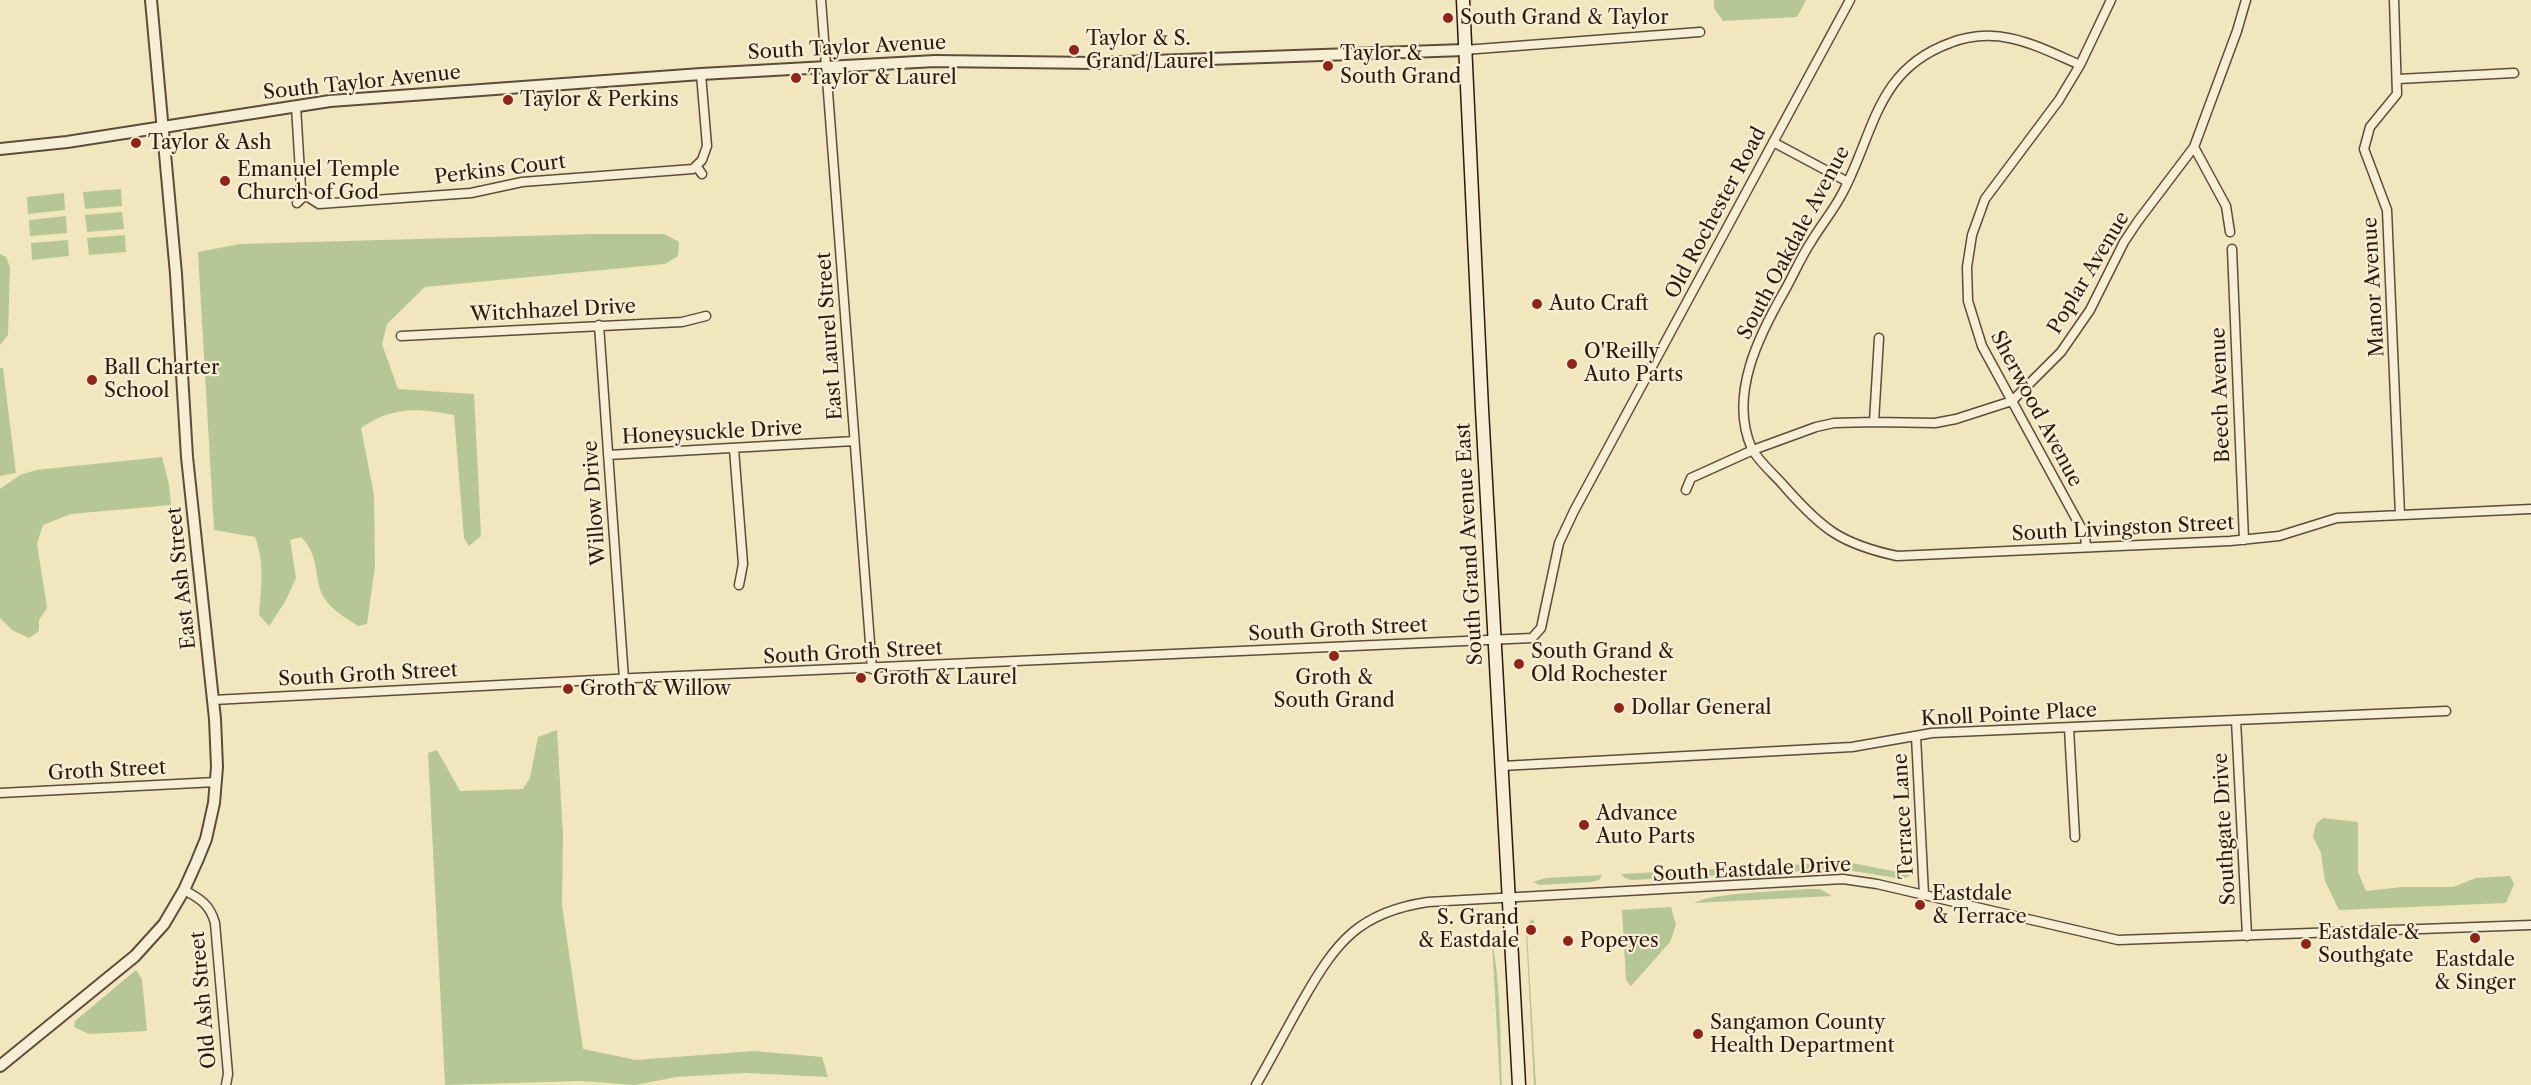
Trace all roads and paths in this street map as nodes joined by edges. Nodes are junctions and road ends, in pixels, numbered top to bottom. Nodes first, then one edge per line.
1 (151, 0) edge
2 (821, 0) edge
3 (1462, 0) edge
4 (1850, 0) edge
5 (2111, 0) edge
6 (2246, 0) edge
7 (2394, 0) edge
8 (1700, 32) dead end
9 (1464, 50) junction
10 (2080, 65) junction
11 (826, 66) junction
12 (2514, 73) dead end
13 (701, 74) junction
14 (2398, 79) junction
15 (296, 106) junction
16 (164, 126) junction
17 (1773, 142) junction
18 (2194, 147) junction
19 (0, 149) edge
20 (1848, 182) junction
21 (305, 195) junction
22 (297, 202) dead end
23 (2230, 232) dead end
24 (2232, 249) dead end
25 (706, 316) dead end
26 (598, 325) junction
27 (401, 336) dead end
28 (1879, 338) dead end
29 (2012, 401) junction
30 (1874, 422) junction
31 (854, 441) junction
32 (734, 449) junction
33 (1753, 450) junction
34 (608, 455) junction
35 (1686, 490) dead end
36 (2531, 509) edge
37 (2400, 515) junction
38 (2244, 540) junction
39 (2086, 547) junction
40 (739, 585) dead end
41 (1495, 640) junction
42 (872, 669) junction
43 (624, 679) junction
44 (213, 700) junction
45 (2446, 711) dead end
46 (2236, 720) junction
47 (2069, 728) junction
48 (1916, 736) junction
49 (1502, 766) junction
50 (216, 782) junction
51 (0, 793) edge
52 (2075, 837) dead end
53 (184, 890) junction
54 (1924, 895) junction
55 (1509, 899) junction
56 (2531, 925) edge
57 (2247, 936) junction
58 (0, 1066) edge
59 (226, 1085) edge
60 (1256, 1085) edge
61 (1519, 1085) edge

1 - 16 street, East Ash Street
2 - 11 street, East Laurel Street
3 - 9 main road, South Grand Avenue East
4 - 17 street, Old Rochester Road
5 - 10 street, Sherwood Avenue
6 - 18 street, Poplar Avenue
7 - 14 street, Manor Avenue
8 - 9 street, South Taylor Avenue
9 - 11 street, South Taylor Avenue
9 - 41 main road, South Grand Avenue East
10 - 20 street, South Oakdale Avenue
10 - 29 street, Sherwood Avenue
11 - 13 street, South Taylor Avenue
11 - 31 street, East Laurel Street
12 - 14 street
13 - 15 street, South Taylor Avenue
13 - 21 street, Perkins Court
14 - 37 street, Manor Avenue
15 - 16 street, South Taylor Avenue
15 - 21 street
16 - 19 street, South Taylor Avenue
16 - 44 street, East Ash Street
17 - 20 street
17 - 41 street, Old Rochester Road
18 - 23 street
18 - 29 street, Poplar Avenue
20 - 33 street, South Oakdale Avenue
21 - 22 street
24 - 38 street, Beech Avenue
25 - 26 street, Witchhazel Drive
26 - 27 street, Witchhazel Drive
26 - 34 street, Willow Drive
28 - 30 street
29 - 30 street, Poplar Avenue
29 - 39 street, Sherwood Avenue
30 - 33 street, Poplar Avenue
31 - 32 street, Honeysuckle Drive
31 - 42 street, East Laurel Street
32 - 34 street, Honeysuckle Drive
32 - 40 street
33 - 35 street, Poplar Avenue
33 - 39 street, South Livingston Street
34 - 43 street, Willow Drive
36 - 37 street, South Livingston Street
37 - 38 street, South Livingston Street
38 - 39 street, South Livingston Street
41 - 42 street, South Groth Street
41 - 49 main road, South Grand Avenue East
42 - 43 street, South Groth Street
43 - 44 street, South Groth Street
44 - 50 street, East Ash Street
45 - 46 street, Knoll Pointe Place
46 - 47 street, Knoll Pointe Place
46 - 57 street, Southgate Drive
47 - 48 street, Knoll Pointe Place
47 - 52 street
48 - 49 street, Knoll Pointe Place
48 - 54 street, Terrace Lane
49 - 55 main road, South Grand Avenue East
50 - 51 street, Groth Street
50 - 53 street, East Ash Street
53 - 58 street, East Ash Street
53 - 59 street, Old Ash Street
54 - 55 street, South Eastdale Drive
54 - 57 street, South Eastdale Drive
55 - 60 street
55 - 61 main road, South Grand Avenue East
56 - 57 street, South Eastdale Drive

